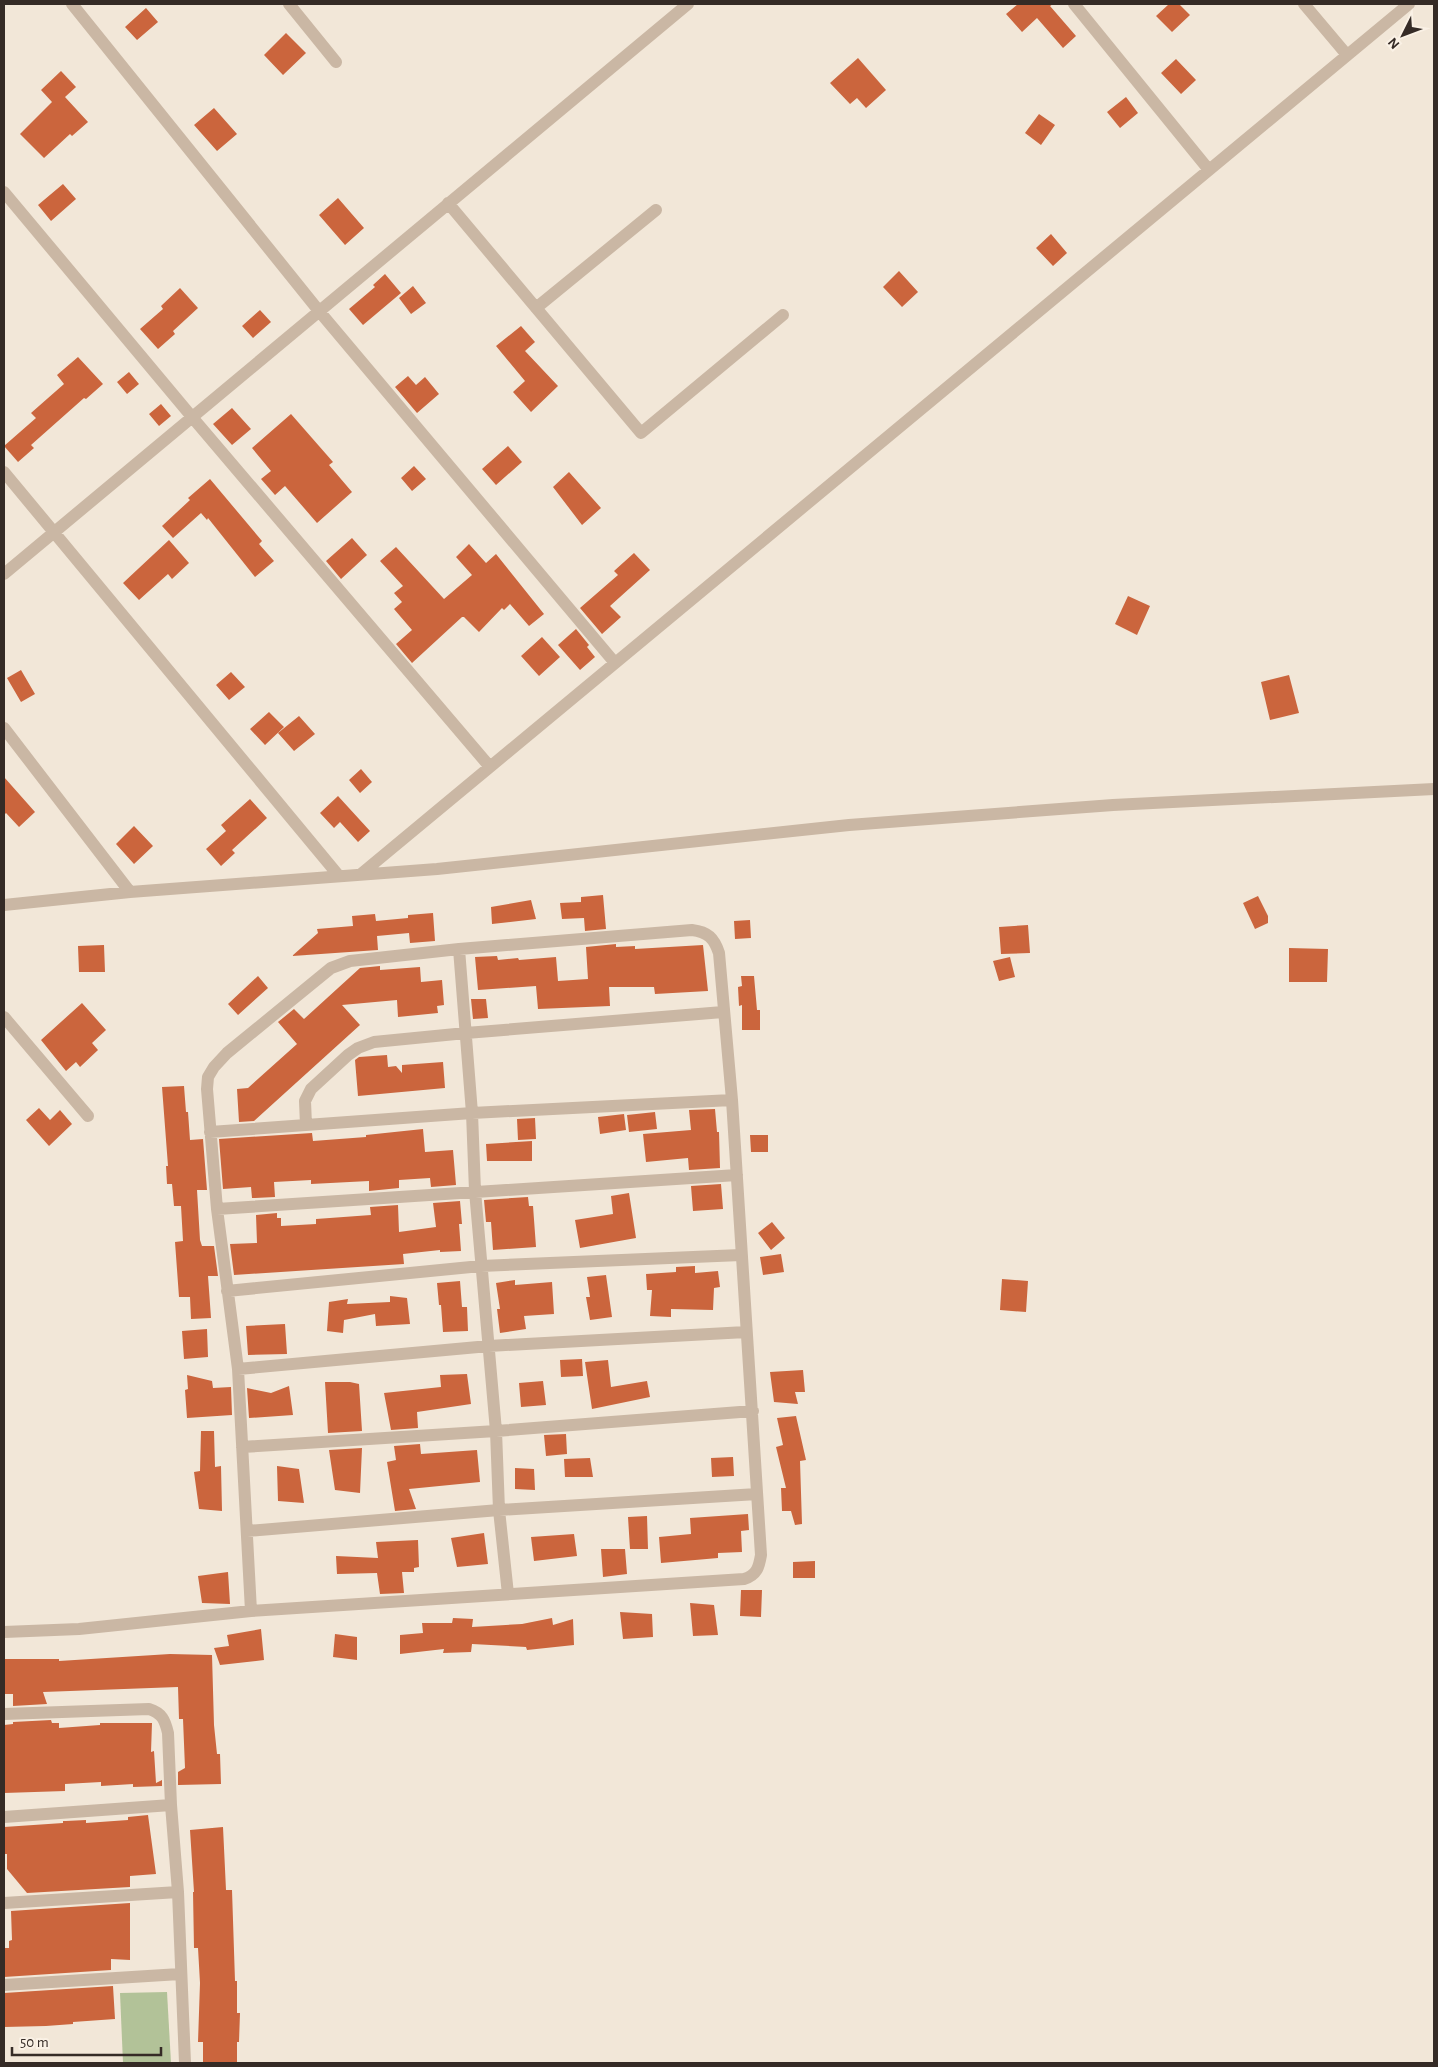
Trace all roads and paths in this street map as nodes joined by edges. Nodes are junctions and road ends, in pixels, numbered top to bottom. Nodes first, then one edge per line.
1 (72, 4) edge
2 (288, 4) edge
3 (688, 4) edge
4 (1074, 4) edge
5 (1304, 4) edge
6 (1409, 4) edge
7 (1347, 55) junction
8 (336, 62) dead end
9 (1209, 170) junction
10 (4, 192) edge
11 (448, 203) junction
12 (656, 210) dead end
13 (536, 308) junction
14 (319, 311) junction
15 (783, 314) dead end
16 (192, 417) junction
17 (4, 472) edge
18 (54, 532) junction
19 (4, 574) edge
20 (615, 663) junction
21 (4, 728) edge
22 (490, 767) junction
23 (1434, 789) edge
24 (361, 874) junction
25 (339, 876) junction
26 (130, 892) junction
27 (4, 905) edge
28 (460, 949) junction
29 (723, 1012) junction
30 (4, 1017) edge
31 (466, 1032) junction
32 (732, 1100) junction
33 (472, 1113) junction
34 (88, 1116) dead end
35 (306, 1125) junction
36 (210, 1132) junction
37 (736, 1175) junction
38 (475, 1191) junction
39 (218, 1209) junction
40 (741, 1254) junction
41 (481, 1266) junction
42 (227, 1291) junction
43 (746, 1332) junction
44 (488, 1346) junction
45 (238, 1369) junction
46 (753, 1411) junction
47 (496, 1431) junction
48 (242, 1447) junction
49 (757, 1494) junction
50 (499, 1510) junction
51 (247, 1531) junction
52 (508, 1594) junction
53 (251, 1611) junction
54 (4, 1632) edge
55 (4, 1714) edge
56 (171, 1805) junction
57 (4, 1817) edge
58 (178, 1892) junction
59 (4, 1903) edge
60 (180, 1974) junction
61 (4, 1985) edge
62 (185, 2063) edge

1 - 14 street
2 - 8 street
3 - 11 street
4 - 9 street
5 - 7 street
6 - 7 street
7 - 9 street
9 - 20 street
10 - 16 street
11 - 13 street
11 - 14 street
12 - 13 street
13 - 15 street
14 - 16 street
14 - 20 street
16 - 18 street
16 - 22 street
17 - 18 street
18 - 19 street
18 - 25 street
20 - 22 street
21 - 26 street
22 - 24 street
23 - 24 street
24 - 25 street
25 - 26 street
26 - 27 street
28 - 29 street
28 - 31 street
28 - 36 street
29 - 31 street
29 - 32 street
30 - 34 street
31 - 33 street
31 - 35 street
32 - 33 street
32 - 37 street
33 - 35 street
33 - 38 street
35 - 36 street
36 - 39 street
37 - 38 street
37 - 40 street
38 - 39 street
38 - 41 street
39 - 42 street
40 - 41 street
40 - 43 street
41 - 42 street
41 - 44 street
42 - 45 street
43 - 44 street
43 - 46 street
44 - 45 street
44 - 47 street
45 - 48 street
46 - 47 street
46 - 49 street
47 - 48 street
47 - 50 street
48 - 51 street
49 - 50 street
49 - 52 street
50 - 51 street
50 - 52 street
51 - 53 street
52 - 53 street
53 - 54 street
55 - 56 street
56 - 57 street
56 - 58 street
58 - 59 street
58 - 60 street
60 - 61 street
60 - 62 street

